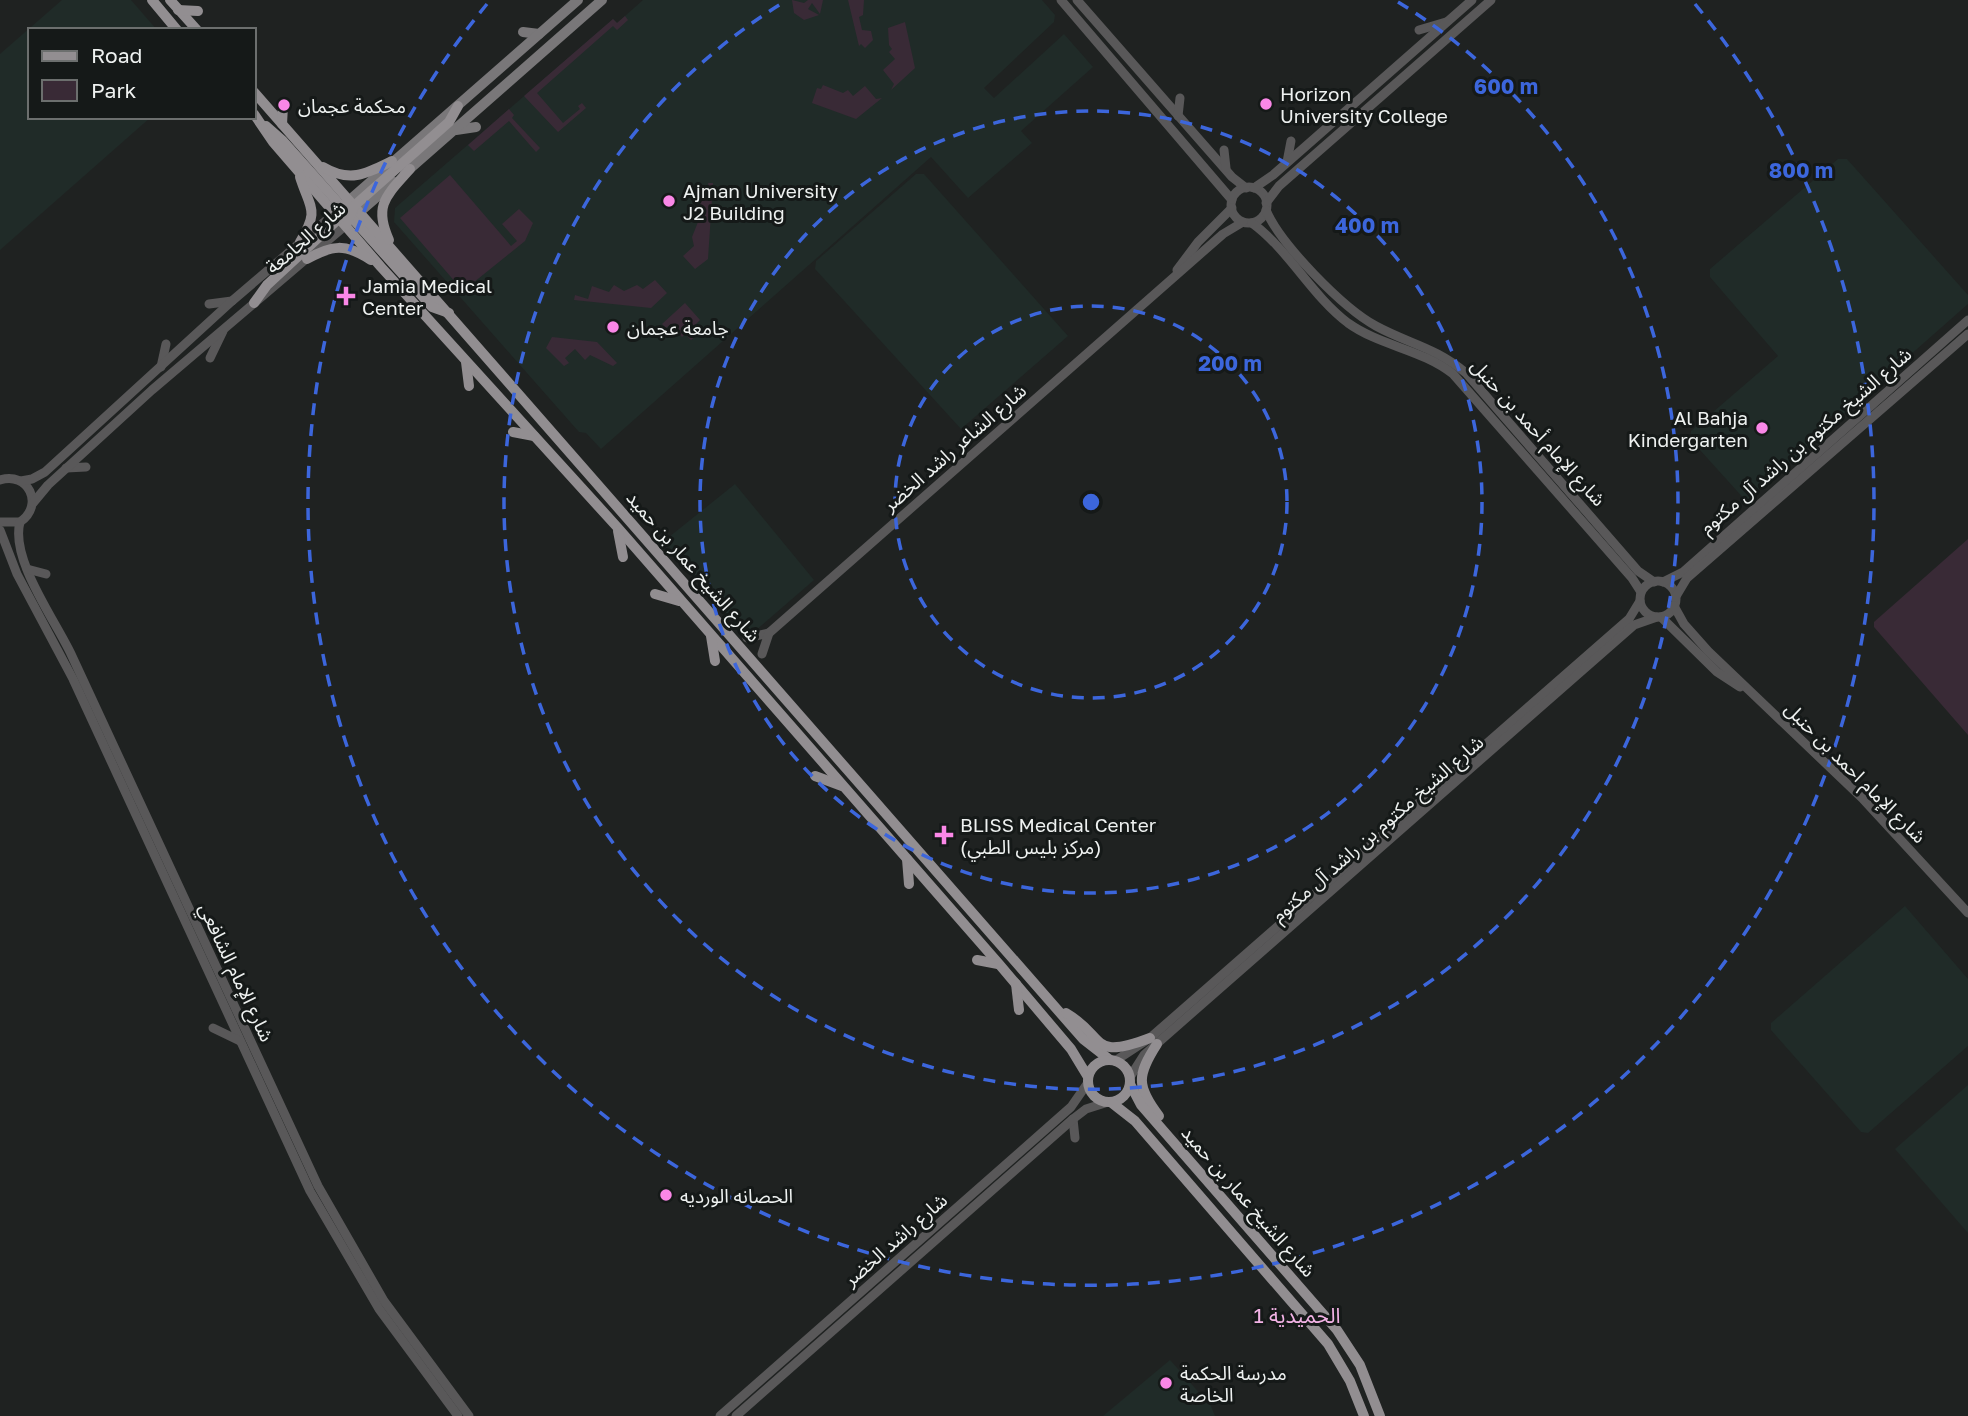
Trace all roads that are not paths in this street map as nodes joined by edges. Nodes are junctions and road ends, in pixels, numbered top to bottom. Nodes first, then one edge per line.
1 (152, 0) edge
2 (170, 0) edge
3 (578, 0) edge
4 (602, 0) edge
5 (1061, 0) edge
6 (1077, 0) edge
7 (1471, 0) edge
8 (1491, 0) edge
9 (178, 10) junction
10 (198, 11) dead end
11 (604, 13) dead end
12 (1447, 22) junction
13 (175, 28) edge
14 (195, 28) edge
15 (1419, 30) dead end
16 (523, 32) dead end
17 (539, 34) junction
18 (523, 69) junction
19 (520, 86) dead end
20 (256, 94) edge
21 (1180, 98) dead end
22 (283, 106) dead end
23 (458, 106) junction
24 (1178, 116) junction
25 (256, 117) edge
26 (282, 124) junction
27 (476, 127) dead end
28 (455, 131) junction
29 (1291, 141) dead end
30 (1224, 150) dead end
31 (392, 161) junction
32 (1287, 162) junction
33 (317, 164) junction
34 (410, 169) junction
35 (1226, 170) junction
36 (299, 171) junction
37 (1250, 188) junction
38 (1232, 204) junction
39 (1266, 207) junction
40 (347, 213) junction
41 (1247, 222) junction
42 (300, 242) junction
43 (395, 252) junction
44 (306, 259) junction
45 (381, 267) junction
46 (1163, 288) junction
47 (232, 301) junction
48 (254, 303) junction
49 (209, 304) dead end
50 (449, 313) junction
51 (1968, 320) edge
52 (225, 326) junction
53 (1968, 334) edge
54 (166, 344) dead end
55 (210, 358) dead end
56 (466, 362) junction
57 (161, 367) junction
58 (469, 386) dead end
59 (513, 432) dead end
60 (535, 436) junction
61 (86, 467) dead end
62 (66, 468) junction
63 (1, 479) edge
64 (21, 481) junction
65 (33, 503) junction
66 (0, 522) edge
67 (20, 522) junction
68 (618, 528) junction
69 (0, 530) edge
70 (623, 557) dead end
71 (27, 569) junction
72 (46, 575) dead end
73 (1658, 582) junction
74 (655, 594) dead end
75 (1641, 597) junction
76 (681, 602) junction
77 (1675, 602) junction
78 (1659, 617) junction
79 (769, 633) junction
80 (711, 636) junction
81 (747, 638) dead end
82 (762, 654) dead end
83 (715, 661) dead end
84 (1745, 689) junction
85 (815, 776) dead end
86 (844, 787) junction
87 (934, 851) dead end
88 (921, 853) junction
89 (907, 859) junction
90 (909, 884) dead end
91 (985, 909) dead end
92 (1968, 913) edge
93 (985, 925) junction
94 (977, 960) dead end
95 (999, 964) junction
96 (1016, 984) junction
97 (1057, 1009) junction
98 (1019, 1010) dead end
99 (213, 1028) dead end
100 (240, 1041) junction
101 (1154, 1041) junction
102 (1112, 1060) junction
103 (1087, 1080) junction
104 (1130, 1081) junction
105 (1108, 1103) junction
106 (1073, 1119) junction
107 (1075, 1138) dead end
108 (1172, 1139) junction
109 (458, 1416) edge
110 (468, 1416) edge
111 (720, 1416) edge
112 (736, 1416) edge
113 (1364, 1416) edge
114 (1380, 1416) edge

1 - 13 main road
2 - 9 main road
3 - 17 main road, شارع الجامعة
4 - 11 main road
4 - 18 main road, شارع الجامعة
5 - 38 street
6 - 24 street
7 - 12 street
8 - 39 street
9 - 10 main road
9 - 14 main road
12 - 15 street
12 - 32 street
16 - 17 main road
17 - 23 main road, شارع الجامعة
18 - 19 main road
18 - 28 main road, شارع الجامعة
20 - 26 main road, شارع الشيخ عمار بن حميد
21 - 24 street
22 - 26 main road
23 - 31 main road, شارع الجامعة
23 - 40 main road
24 - 35 street
25 - 36 main road, شارع الشيخ عمار بن حميد
25 - 40 main road
26 - 33 main road, شارع الشيخ عمار بن حميد
27 - 28 main road
28 - 34 main road, شارع الجامعة
29 - 32 street
30 - 35 street
31 - 33 main road
31 - 40 main road, شارع الجامعة
32 - 37 street
33 - 40 main road, شارع الشيخ عمار بن حميد
34 - 40 main road, شارع الجامعة
34 - 43 main road
35 - 37 street
36 - 40 main road, شارع الشيخ عمار بن حميد
36 - 42 main road
37 - 38 street
37 - 39 street
38 - 41 street
38 - 46 street, شارع الشاعر راشد الخضر
39 - 41 street
39 - 73 street, شارع الإمام أحمد بن حنبل
40 - 42 street, شارع الجامعة
40 - 43 main road, شارع الشيخ عمار بن حميد
40 - 44 street, شارع الجامعة
40 - 45 main road, شارع الشيخ عمار بن حميد
40 - 48 main road
40 - 50 main road
41 - 46 street, شارع الشاعر راشد الخضر
41 - 75 street, شارع الإمام أحمد بن حنبل
42 - 47 street, شارع الجامعة
43 - 50 main road, شارع الشيخ عمار بن حميد
44 - 45 main road
44 - 48 street, شارع الجامعة
45 - 56 main road, شارع الشيخ عمار بن حميد
46 - 79 street, شارع الشاعر راشد الخضر
47 - 49 street
47 - 57 street, شارع الجامعة
48 - 52 street, شارع الجامعة
50 - 88 main road, شارع الشيخ عمار بن حميد
51 - 73 street, شارع الشيخ مكتوم بن راشد آل مكتوم
52 - 55 street
52 - 62 street, شارع الجامعة
53 - 77 street, شارع الشيخ مكتوم بن راشد آل مكتوم
54 - 57 street
56 - 58 main road
56 - 60 main road, شارع الشيخ عمار بن حميد
57 - 64 street, شارع الجامعة
59 - 60 main road
60 - 68 main road, شارع الشيخ عمار بن حميد
61 - 62 street
62 - 65 street, شارع الجامعة
63 - 64 street
64 - 65 street
65 - 67 street, شارع الجامعة
66 - 67 street
67 - 71 street, شارع الإمام الشافعي
68 - 70 main road
68 - 76 main road, شارع الشيخ عمار بن حميد
69 - 100 street, شارع الإمام الشافعي
71 - 72 street
71 - 110 street, شارع الإمام الشافعي
73 - 75 street
73 - 77 street
74 - 76 main road
75 - 78 street
75 - 101 street, شارع الشيخ مكتوم بن راشد آل مكتوم
76 - 80 main road, شارع الشيخ عمار بن حميد
77 - 78 street
77 - 84 street, شارع الإمام احمد بن حنبل
78 - 84 street, شارع الإمام احمد بن حنبل
78 - 101 street, شارع الشيخ مكتوم بن راشد آل مكتوم
79 - 81 street, شارع الشاعر راشد الخضر
79 - 82 street
80 - 83 main road
80 - 86 main road, شارع الشيخ عمار بن حميد
84 - 92 street, شارع الإمام احمد بن حنبل
85 - 86 main road
86 - 89 main road, شارع الشيخ عمار بن حميد
87 - 88 main road
88 - 93 main road, شارع الشيخ عمار بن حميد
89 - 90 main road
89 - 95 main road, شارع الشيخ عمار بن حميد
91 - 93 main road
93 - 97 main road, شارع الشيخ عمار بن حميد
94 - 95 main road
95 - 96 main road, شارع الشيخ عمار بن حميد
96 - 98 main road
96 - 103 main road, شارع الشيخ عمار بن حميد
97 - 101 main road
97 - 102 main road, شارع الشيخ عمار بن حميد
99 - 100 street
100 - 109 street, شارع الإمام الشافعي
101 - 102 street, شارع الشيخ مكتوم بن راشد آل مكتوم
101 - 104 street, شارع الشيخ مكتوم بن راشد آل مكتوم
101 - 108 main road
102 - 103 main road
102 - 104 main road
103 - 105 main road
103 - 111 street, شارع راشد الخضر
104 - 105 main road
104 - 108 main road, شارع الشيخ عمار بن حميد
105 - 106 street, شارع راشد الخضر
105 - 113 main road, شارع الشيخ عمار بن حميد
106 - 107 street
106 - 112 street, شارع راشد الخضر
108 - 114 main road, شارع الشيخ عمار بن حميد

